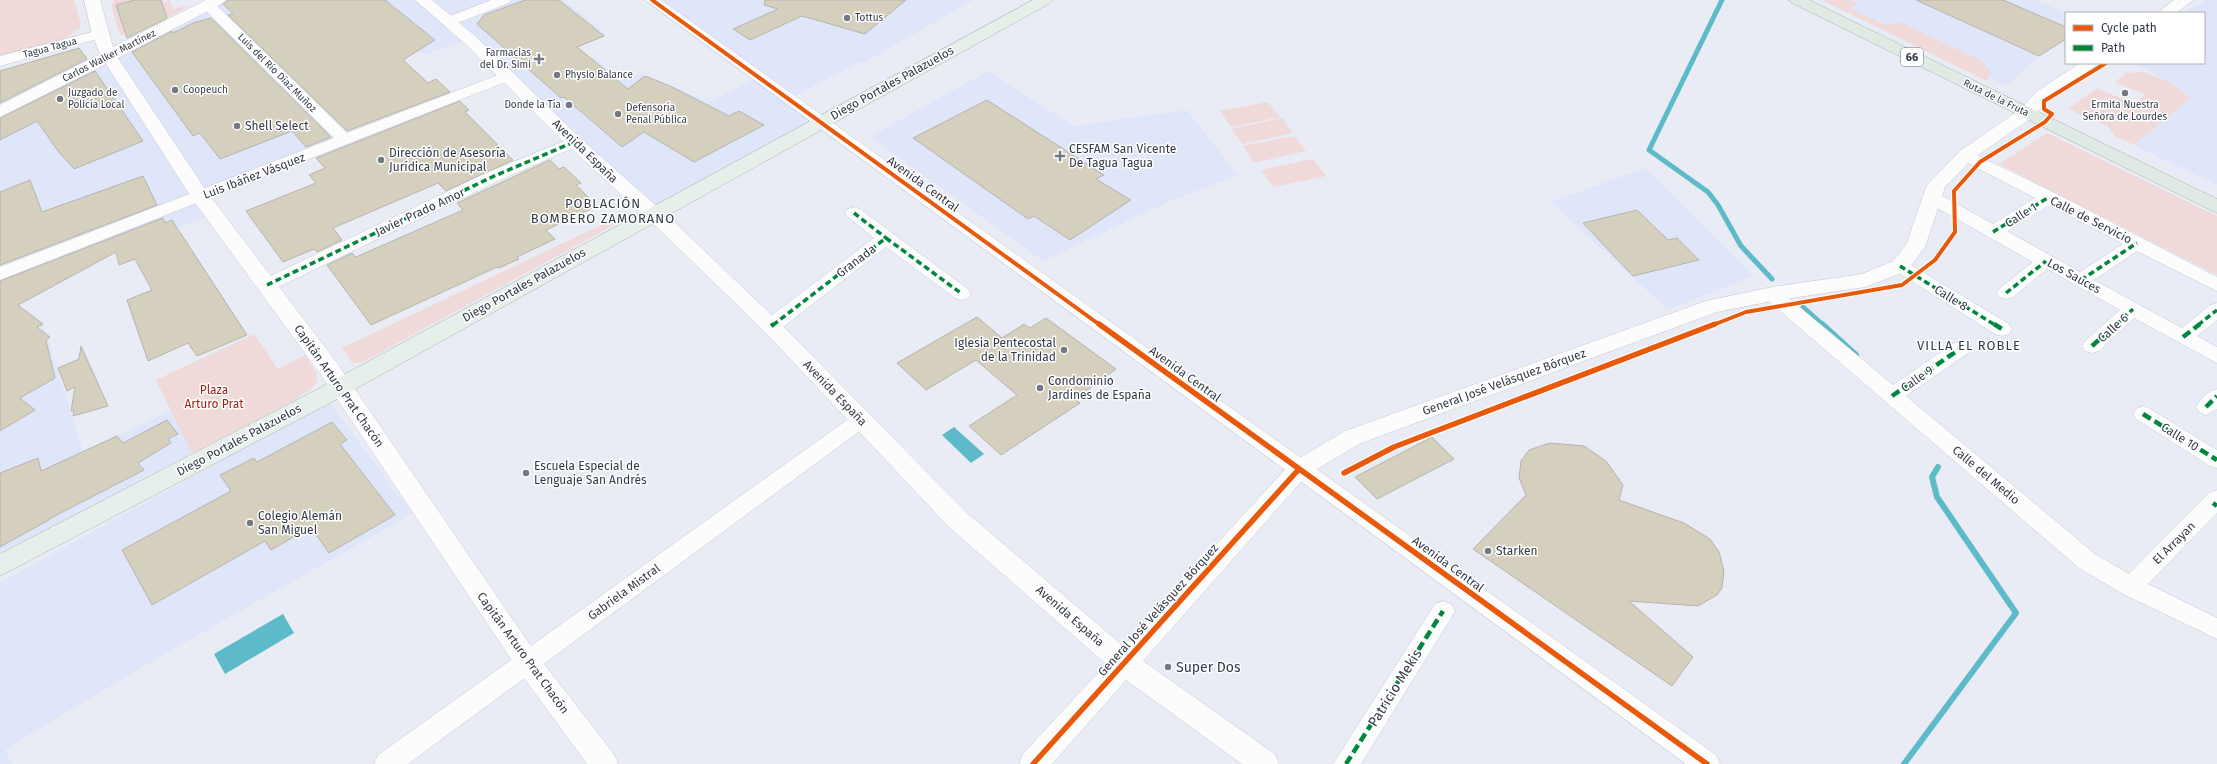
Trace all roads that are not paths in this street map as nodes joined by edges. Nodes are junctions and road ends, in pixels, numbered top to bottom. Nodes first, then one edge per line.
1 (92, 0) edge
2 (423, 0) edge
3 (504, 0) edge
4 (652, 0) edge
5 (1045, 0) edge
6 (1797, 0) edge
7 (2185, 0) edge
8 (213, 2) edge
9 (2167, 12) edge
10 (450, 21) junction
11 (100, 34) junction
12 (108, 55) junction
13 (0, 61) edge
14 (2090, 64) edge
15 (508, 76) junction
16 (0, 112) edge
17 (2027, 113) junction
18 (821, 122) junction
19 (345, 140) junction
20 (574, 142) junction
21 (1966, 154) junction
22 (200, 196) junction
23 (1931, 197) junction
24 (2049, 198) junction
25 (2217, 207) edge
26 (854, 213) dead end
27 (653, 214) junction
28 (1993, 232) junction
29 (886, 238) junction
30 (2137, 243) junction
31 (2046, 261) junction
32 (1900, 266) junction
33 (0, 274) edge
34 (2081, 280) junction
35 (267, 285) junction
36 (2217, 285) edge
37 (2006, 293) dead end
38 (962, 294) dead end
39 (1772, 294) junction
40 (2133, 309) junction
41 (2217, 310) edge
42 (771, 326) junction
43 (2002, 329) dead end
44 (2183, 337) junction
45 (2092, 346) dead end
46 (1960, 348) dead end
47 (2217, 356) edge
48 (341, 387) junction
49 (1892, 396) junction
50 (2143, 414) dead end
51 (861, 420) junction
52 (2217, 460) edge
53 (1299, 469) junction
54 (2216, 503) edge
55 (0, 566) edge
56 (2131, 587) junction
57 (1443, 611) dead end
58 (2217, 629) edge
59 (528, 663) junction
60 (1124, 663) junction
61 (387, 764) edge
62 (604, 764) edge
63 (1033, 764) edge
64 (1265, 764) edge
65 (1346, 764) edge
66 (1707, 764) edge

1 - 11 street, Capitán Arturo Prat Chacón
2 - 10 street, Avenida España
3 - 10 street
4 - 18 street, Avenida Central
5 - 18 main road, Diego Portales Palazuelos
6 - 17 highway, Ruta de la Fruta / 66
7 - 9 street
8 - 12 street, Carlos Walker Martínez
8 - 19 street, Luis del Río Díaz Muñoz
10 - 15 street, Avenida España
11 - 12 street, Capitán Arturo Prat Chacón
11 - 13 street, Tagua Tagua
12 - 16 street, Carlos Walker Martínez
12 - 22 street, Capitán Arturo Prat Chacón
14 - 17 street, General José Velásquez Bórquez
15 - 19 street, Luis Ibáñez Vásquez
15 - 20 street, Avenida España
17 - 21 street, General José Velásquez Bórquez
17 - 25 highway, Ruta de la Fruta / 66
18 - 27 main road, Diego Portales Palazuelos
18 - 53 street, Avenida Central
19 - 22 street, Luis Ibáñez Vásquez
20 - 27 street, Avenida España
20 - 35 street, Javier Prado Amor
21 - 23 street, General José Velásquez Bórquez
21 - 24 street, Calle de Servicio
22 - 33 street, Luis Ibáñez Vásquez
22 - 35 street, Capitán Arturo Prat Chacón
23 - 28 street, Los Sauces
23 - 32 street, General José Velásquez Bórquez
24 - 28 street, Calle 1
24 - 30 street, Calle de Servicio
26 - 29 street
27 - 42 street, Avenida España
27 - 48 main road, Diego Portales Palazuelos
28 - 31 street, Los Sauces
29 - 38 street, Granada
29 - 42 street, Granada
30 - 34 street
30 - 36 street, Calle de Servicio
31 - 34 street, Los Sauces
31 - 37 street
32 - 39 street, General José Velásquez Bórquez
32 - 43 street, Calle 8
34 - 40 street, Los Sauces
35 - 48 street, Capitán Arturo Prat Chacón
39 - 49 street, Calle del Medio
39 - 53 street, General José Velásquez Bórquez
40 - 44 street, Los Sauces
40 - 45 street, Calle 6
41 - 44 street
42 - 51 street, Avenida España
44 - 47 street, Los Sauces
46 - 49 street, Calle 9
48 - 55 main road, Diego Portales Palazuelos
48 - 59 street, Capitán Arturo Prat Chacón
49 - 56 street, Calle del Medio
50 - 52 street, Calle 10
51 - 59 street, Gabriela Mistral
51 - 60 street, Avenida España
53 - 60 street, General José Velásquez Bórquez
53 - 66 street, Avenida Central
54 - 56 street, El Arrayan
56 - 58 street, Calle del Medio
57 - 65 street, Patricio Mekis
59 - 61 street, Gabriela Mistral
59 - 62 street, Capitán Arturo Prat Chacón
60 - 63 street, General José Velásquez Bórquez
60 - 64 street, Avenida España

